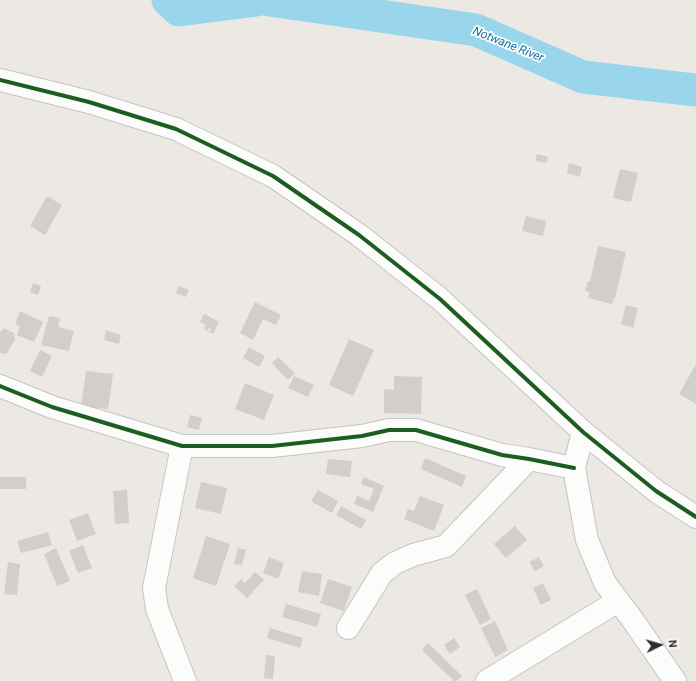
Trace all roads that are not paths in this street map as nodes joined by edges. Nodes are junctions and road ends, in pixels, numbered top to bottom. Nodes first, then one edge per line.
1 (0, 80) edge
2 (0, 386) edge
3 (583, 432) junction
4 (182, 446) junction
5 (529, 459) junction
6 (574, 468) junction
7 (696, 517) edge
8 (618, 601) junction
9 (348, 628) dead end
10 (185, 681) edge
11 (487, 681) edge
12 (675, 681) edge

1 - 3 street
2 - 4 street
3 - 6 street
3 - 7 street
4 - 5 street
4 - 10 street
5 - 6 street
5 - 9 street
6 - 8 street
8 - 11 street
8 - 12 street

